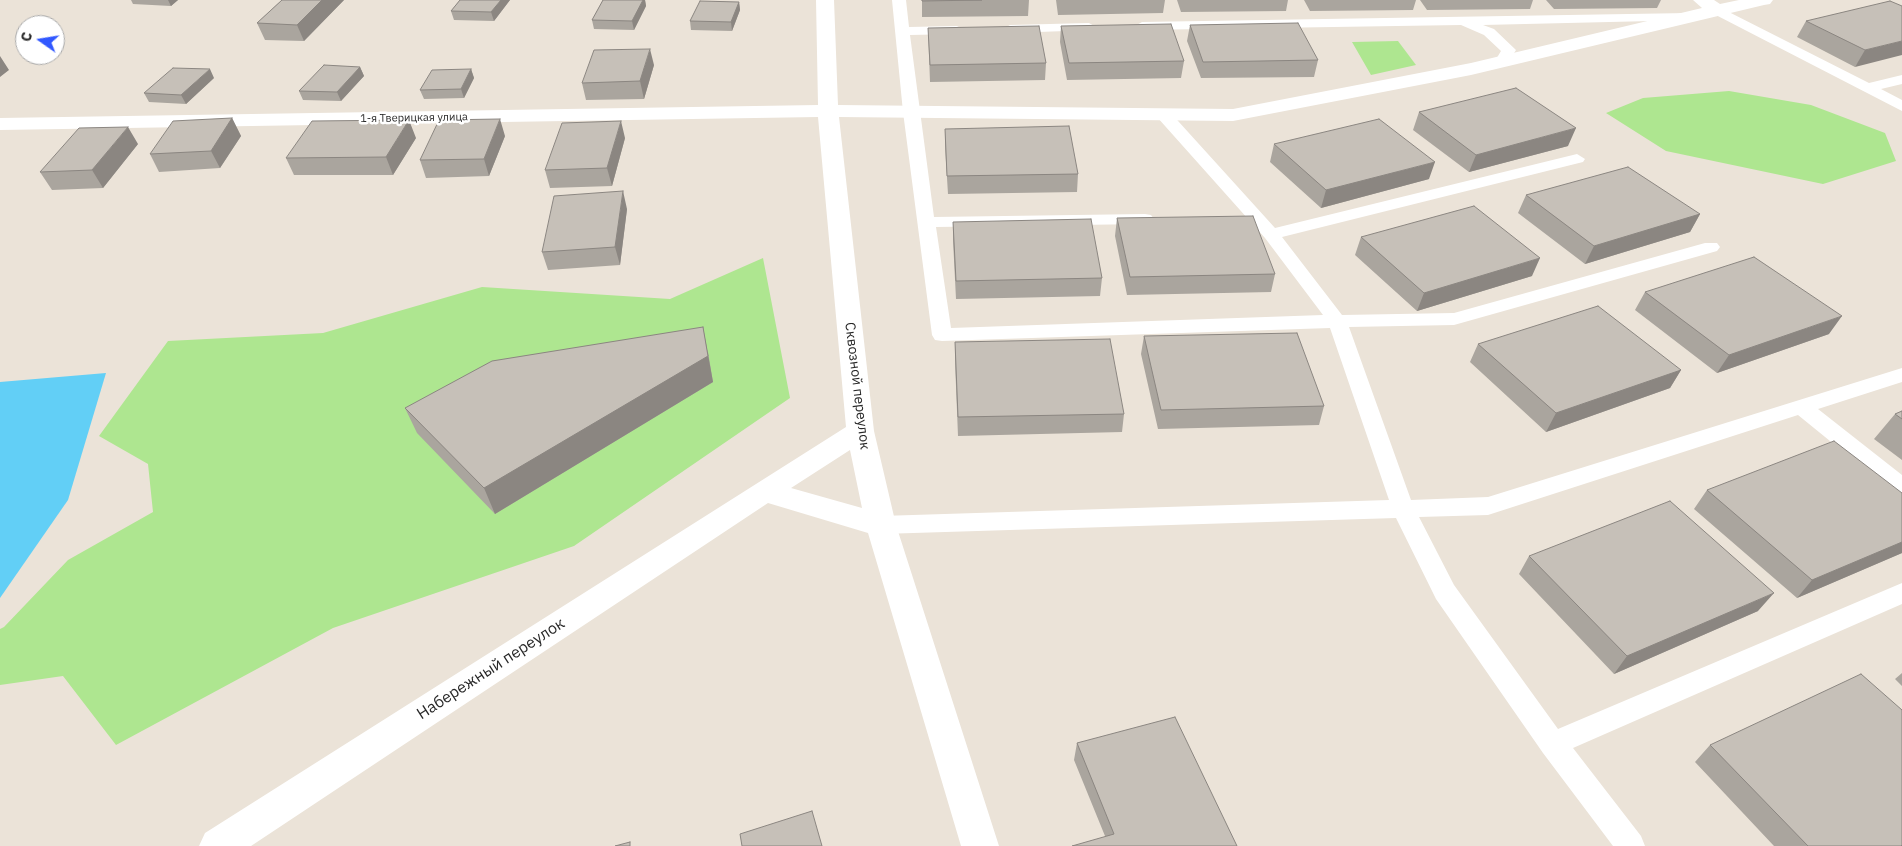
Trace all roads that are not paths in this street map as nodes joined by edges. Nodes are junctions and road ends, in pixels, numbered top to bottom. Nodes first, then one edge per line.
1 (825, 0) edge
2 (899, 0) edge
3 (1764, 0) edge
4 (1710, 5) edge
5 (1689, 17) junction
6 (1458, 20) junction
7 (1130, 26) edge
8 (1101, 27) edge
9 (991, 29) edge
10 (972, 30) edge
11 (902, 31) junction
12 (1502, 62) junction
13 (1902, 79) edge
14 (1866, 88) junction
15 (1902, 106) edge
16 (828, 111) junction
17 (911, 112) junction
18 (1164, 114) junction
19 (0, 124) edge
20 (1576, 159) dead end
21 (1235, 217) edge
22 (1255, 217) junction
23 (1166, 218) edge
24 (926, 222) junction
25 (1271, 234) junction
26 (1711, 247) dead end
27 (1337, 321) junction
28 (1902, 375) edge
29 (1802, 407) junction
30 (860, 431) junction
31 (1902, 487) edge
32 (764, 491) junction
33 (1403, 508) junction
34 (881, 525) junction
35 (1902, 593) edge
36 (1552, 744) junction
37 (223, 844) edge
38 (980, 846) edge
39 (1631, 846) edge

1 - 16 street, Сквозной переулок
2 - 11 lane
3 - 4 street, 1-я Тверицкая улица
4 - 5 street, 1-я Тверицкая улица
4 - 14 lane
5 - 6 lane
5 - 12 street, 1-я Тверицкая улица
6 - 7 lane
6 - 12 lane
8 - 9 lane
10 - 11 lane
11 - 17 lane
12 - 18 street, 1-я Тверицкая улица
13 - 14 lane
14 - 15 lane
16 - 17 street, 1-я Тверицкая улица
16 - 19 street, 1-я Тверицкая улица
16 - 30 street, Сквозной переулок
17 - 18 street, 1-я Тверицкая улица
17 - 24 lane
18 - 22 lane
20 - 25 lane
21 - 22 lane
22 - 25 lane
23 - 24 lane
24 - 27 lane
25 - 27 lane
26 - 27 lane
27 - 33 lane
28 - 29 lane
29 - 31 lane
29 - 33 lane
30 - 32 street, Набережный переулок
30 - 34 street, Сквозной переулок
32 - 34 street
32 - 37 street, Набережный переулок
33 - 34 lane
33 - 36 lane
34 - 38 street, Сквозной переулок
35 - 36 lane
36 - 39 lane

